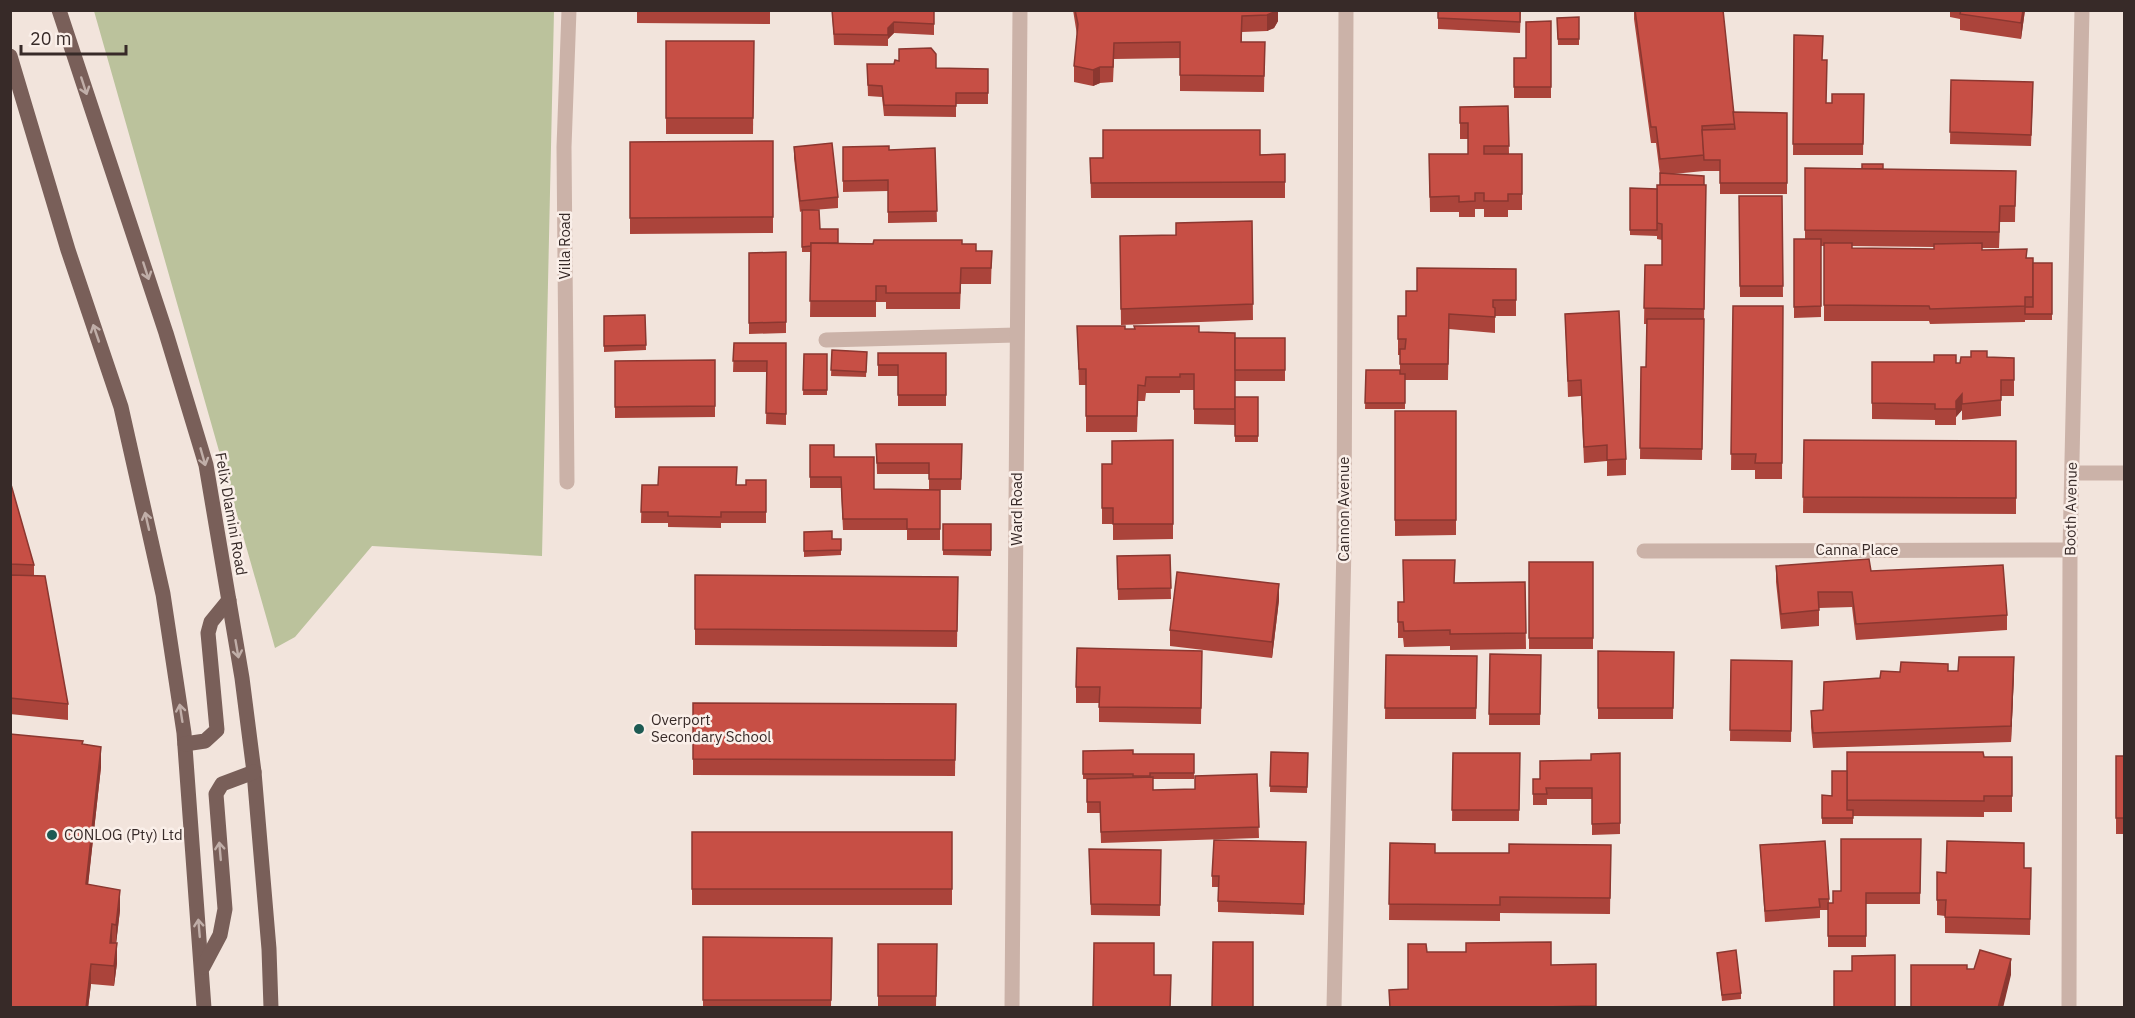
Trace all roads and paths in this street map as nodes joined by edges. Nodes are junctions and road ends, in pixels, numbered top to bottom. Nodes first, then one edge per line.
1 (59, 10) edge
2 (569, 10) edge
3 (1020, 10) edge
4 (1346, 10) edge
5 (2082, 10) edge
6 (10, 56) edge
7 (1016, 335) junction
8 (826, 340) dead end
9 (2072, 473) junction
10 (2124, 473) edge
11 (567, 482) dead end
12 (2070, 550) junction
13 (1644, 551) dead end
14 (229, 600) junction
15 (185, 744) junction
16 (254, 772) junction
17 (203, 967) junction
18 (204, 1008) edge
19 (271, 1008) edge
20 (1012, 1008) edge
21 (1334, 1008) edge
22 (2069, 1008) edge

1 -> 14 main road, Felix Dlamini Road
2 - 11 street, Villa Road
3 - 7 street, Ward Road
4 - 21 street, Cannon Avenue
5 - 9 street, Booth Avenue
15 -> 6 main road
7 - 8 street
7 - 20 street, Ward Road
9 - 10 street
9 - 12 street, Booth Avenue
12 - 13 street, Canna Place
12 - 22 street, Booth Avenue
14 - 15 main road
14 -> 16 main road, Felix Dlamini Road
17 -> 15 main road
17 -> 16 main road
16 - 19 main road, Felix Dlamini Road
17 - 18 main road

